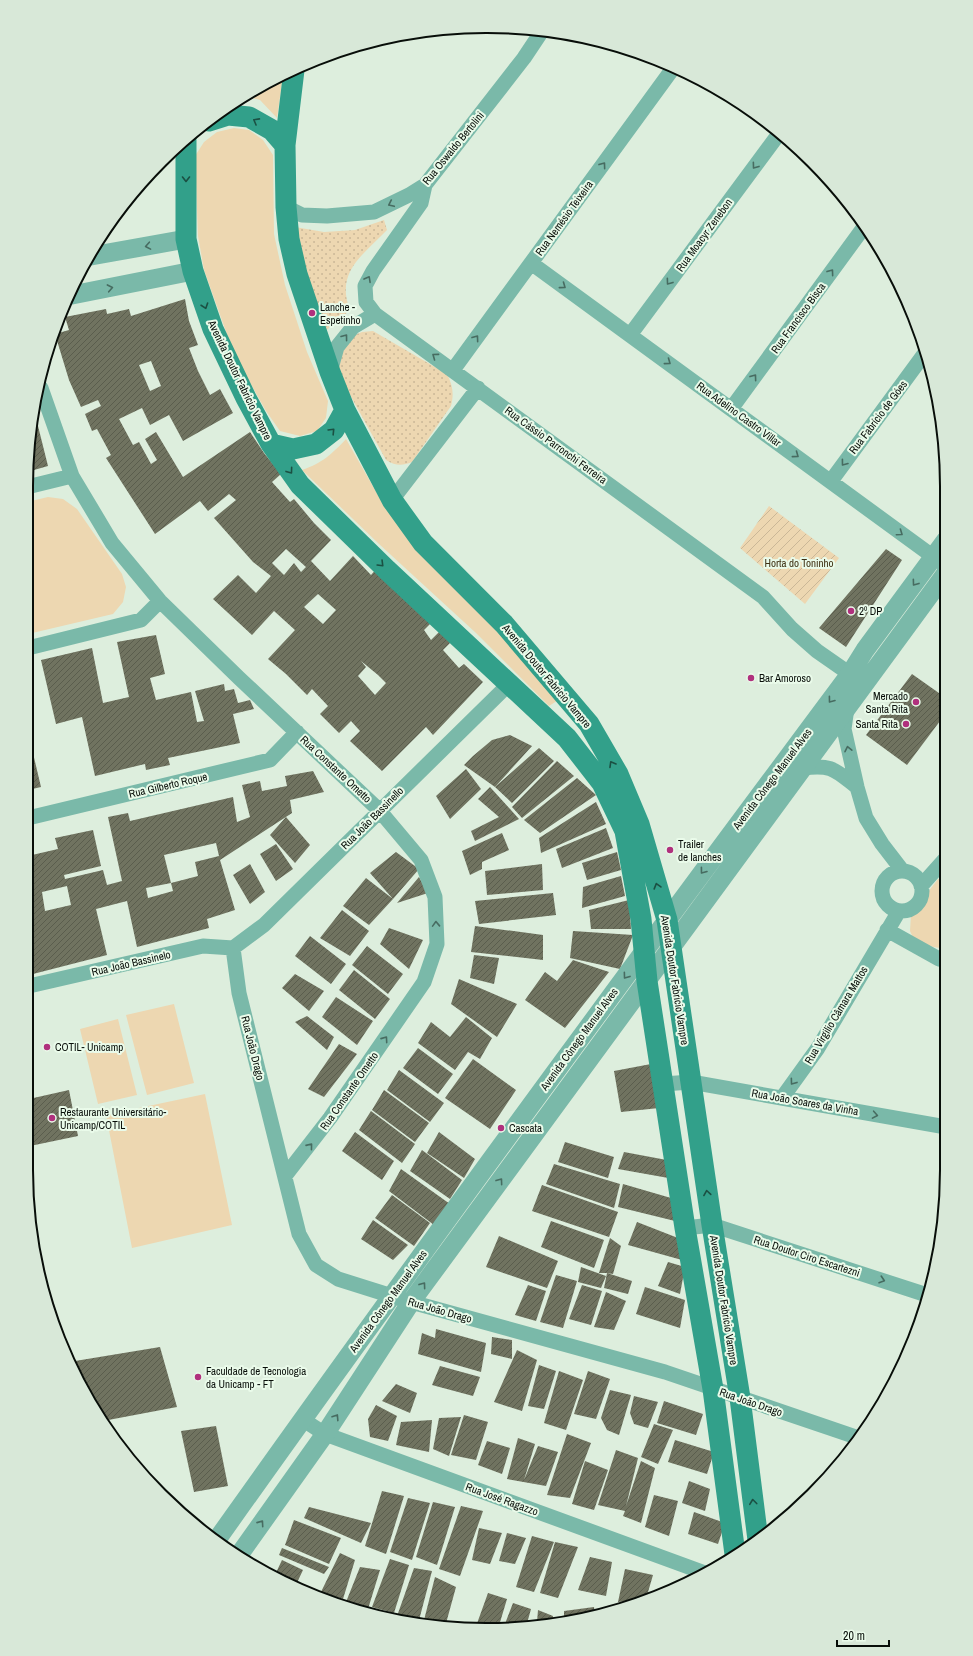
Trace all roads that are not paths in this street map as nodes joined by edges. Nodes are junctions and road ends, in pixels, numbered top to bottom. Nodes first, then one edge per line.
1 (539, 36) edge
2 (670, 72) edge
3 (293, 77) edge
4 (226, 116) edge
5 (776, 138) edge
6 (285, 145) junction
7 (186, 147) edge
8 (424, 185) junction
9 (286, 207) junction
10 (861, 231) edge
11 (186, 239) junction
12 (97, 255) edge
13 (531, 263) junction
14 (193, 271) junction
15 (76, 294) edge
16 (375, 314) junction
17 (630, 335) junction
18 (921, 358) edge
19 (453, 370) junction
20 (330, 372) junction
21 (478, 388) junction
22 (43, 393) edge
23 (731, 409) junction
24 (345, 410) junction
25 (271, 444) junction
26 (72, 476) junction
27 (831, 481) junction
28 (33, 486) edge
29 (392, 500) junction
30 (940, 561) edge
31 (940, 581) edge
32 (160, 601) junction
33 (33, 647) edge
34 (850, 674) junction
35 (509, 684) junction
36 (848, 707) junction
37 (297, 732) junction
38 (803, 768) junction
39 (857, 787) junction
40 (379, 810) junction
41 (33, 817) edge
42 (940, 861) edge
43 (907, 876) junction
44 (894, 908) junction
45 (667, 920) junction
46 (887, 930) junction
47 (233, 948) junction
48 (671, 949) junction
49 (644, 951) junction
50 (940, 959) edge
51 (647, 981) junction
52 (33, 985) edge
53 (691, 1082) junction
54 (663, 1084) junction
55 (782, 1098) junction
56 (940, 1126) edge
57 (285, 1176) junction
58 (712, 1224) junction
59 (685, 1228) junction
60 (923, 1294) edge
61 (392, 1296) junction
62 (411, 1302) junction
63 (712, 1389) junction
64 (740, 1398) junction
65 (302, 1419) junction
66 (324, 1434) junction
67 (853, 1436) edge
68 (757, 1533) edge
69 (220, 1536) edge
70 (734, 1549) edge
71 (242, 1551) edge
72 (697, 1571) edge

1 - 8 street, Rua Oswaldo Bertolini
13 -> 2 street, Rua Nemésio Teixeira
3 - 6 main road, Avenida Doutor Fabricio Vampre
6 -> 4 main road
5 -> 17 street, Rua Moacyr Zenebon
6 - 9 main road, Avenida Doutor Fabricio Vampre
7 -> 11 main road, Avenida Doutor Fabricio Vampre
8 -> 9 street, Rua Oswaldo Bertolini
16 -> 8 street, Rua Cássio Parronchi Ferreira
9 - 20 main road, Avenida Doutor Fabricio Vampre
23 -> 10 street, Rua Francisco Bisca
11 -> 12 street
11 - 14 main road, Avenida Doutor Fabricio Vampre
13 -> 17 street, Rua Adelino Castro Villar
19 -> 13 street, Rua Nemésio Teixeira
15 -> 14 street
14 -> 25 main road, Avenida Doutor Fabricio Vampre
19 -> 16 street, Rua Cássio Parronchi Ferreira
20 -> 16 street
17 -> 23 street, Rua Adelino Castro Villar
18 -> 27 street, Rua Fabrício de Góes
19 - 21 street, Rua Cássio Parronchi Ferreira
20 - 24 main road, Avenida Doutor Fabricio Vampre
21 - 29 street
21 - 34 street, Rua Cássio Parronchi Ferreira
22 - 26 street, Rua Constante Ometto
23 -> 27 street, Rua Adelino Castro Villar
25 -> 24 main road
24 - 29 main road, Avenida Doutor Fabricio Vampre
25 -> 35 main road, Avenida Doutor Fabricio Vampre
26 - 28 street
26 - 32 street, Rua Constante Ometto
27 -> 30 street, Rua Adelino Castro Villar
45 -> 29 main road, Avenida Doutor Fabricio Vampre
30 -> 34 street, Avenida Cônego Manuel Alves
31 - 36 street, Avenida Cônego Manuel Alves
32 - 33 street
32 - 37 street, Rua Constante Ometto
34 -> 45 street, Avenida Cônego Manuel Alves
35 - 40 street, Rua João Bassinello
35 - 49 main road, Avenida Doutor Fabricio Vampre
36 - 38 street, Avenida Cônego Manuel Alves
39 -> 36 street
37 - 40 street, Rua Constante Ometto
37 - 41 street, Rua Gilberto Roque
38 - 39 street
38 - 48 street, Avenida Cônego Manuel Alves
39 - 43 street
40 - 47 street, Rua João Bassinello
57 -> 40 street, Rua Constante Ometto
42 - 43 street
43 - 44 street
43 - 44 street
44 - 46 street, Rua Virgilio Câmara Mattos
45 - 48 main road, Avenida Doutor Fabricio Vampre
45 - 49 street, Avenida Cônego Manuel Alves
46 - 50 street
46 -> 55 street, Rua Virgilio Câmara Mattos
47 - 52 street, Rua João Bassinelo
47 - 57 street, Rua João Drago
48 - 51 street, Avenida Cônego Manuel Alves
48 - 53 main road, Avenida Doutor Fabricio Vampre
49 - 51 main road, Avenida Doutor Fabricio Vampre
49 -> 61 street, Avenida Cônego Manuel Alves
51 - 54 main road, Avenida Doutor Fabricio Vampre
62 -> 51 street, Avenida Cônego Manuel Alves
53 - 54 street, Rua João Soares da Vinha
53 - 55 street, Rua João Soares da Vinha
58 -> 53 main road, Avenida Doutor Fabricio Vampre
54 - 59 main road, Avenida Doutor Fabricio Vampre
55 -> 56 street, Rua João Soares da Vinha
57 - 61 street, Rua João Drago
58 - 59 street, Rua Doutor Ciro Escartezni
58 -> 60 street, Rua Doutor Ciro Escartezni
58 - 64 main road, Avenida Doutor Fabricio Vampre
59 - 63 main road, Avenida Doutor Fabricio Vampre
61 - 62 street, Rua João Drago
61 - 65 street, Avenida Cônego Manuel Alves
62 - 63 street, Rua João Drago
66 -> 62 street, Avenida Cônego Manuel Alves
63 - 64 street, Rua João Drago
63 - 70 main road, Avenida Doutor Fabricio Vampre
64 - 67 street, Rua João Drago
68 -> 64 main road, Avenida Doutor Fabricio Vampre
65 - 66 street, Rua José Ragazzo
65 - 69 street, Avenida Cônego Manuel Alves
71 -> 66 street, Avenida Cônego Manuel Alves
66 - 72 street, Rua José Ragazzo

